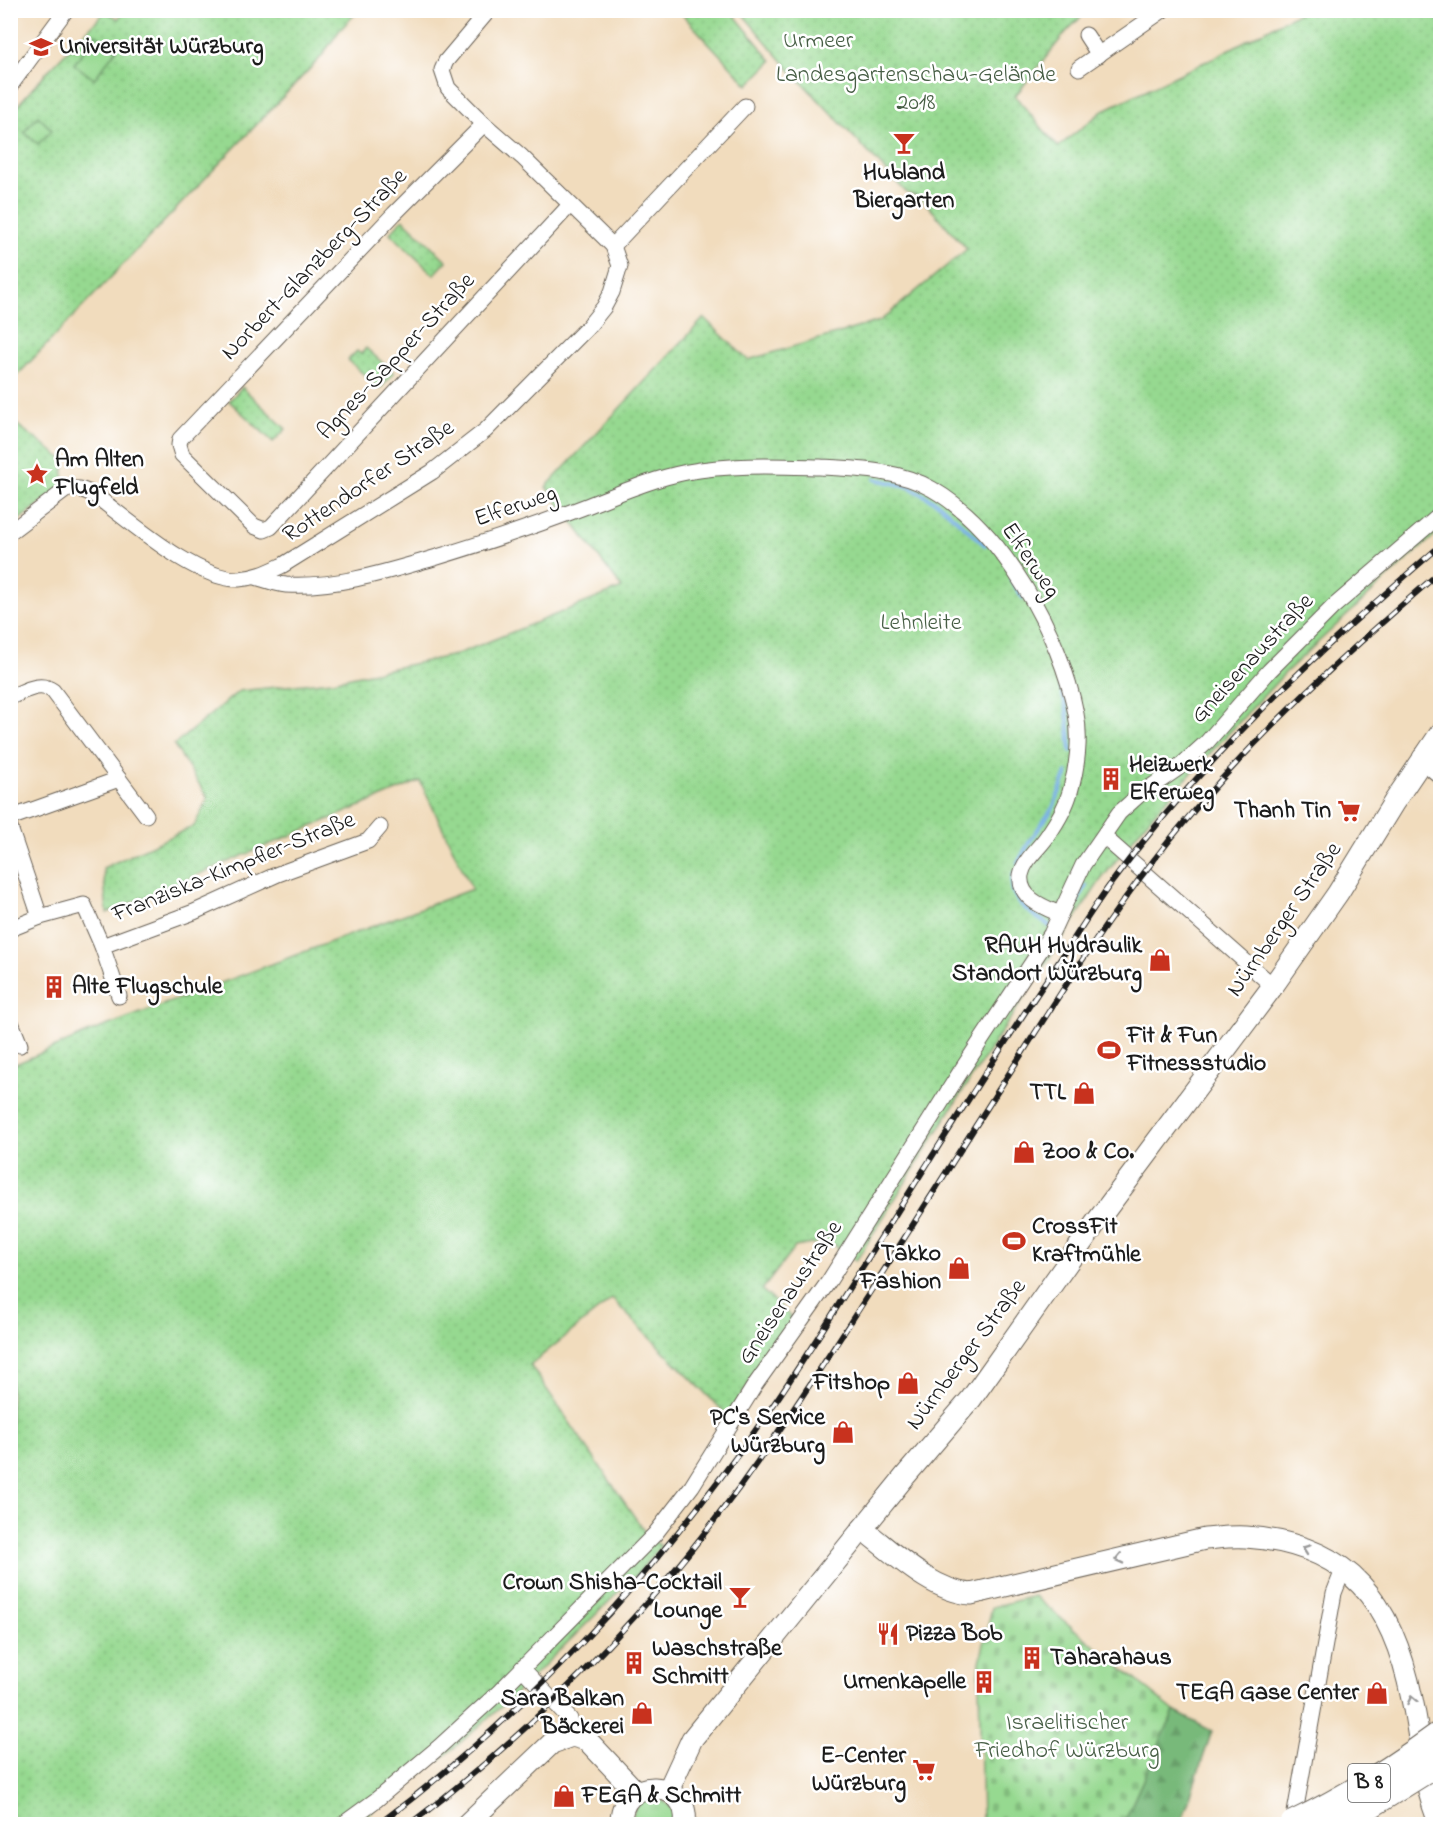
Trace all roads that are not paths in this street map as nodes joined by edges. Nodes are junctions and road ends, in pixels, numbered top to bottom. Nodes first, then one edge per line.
1 (66, 10) edge
2 (489, 10) edge
3 (1163, 10) edge
4 (1086, 35) dead end
5 (1099, 55) junction
6 (1079, 68) dead end
7 (10, 86) edge
8 (745, 106) dead end
9 (484, 124) junction
10 (570, 205) junction
11 (613, 246) junction
12 (1440, 515) edge
13 (254, 526) joint
14 (10, 532) edge
15 (256, 577) junction
16 (10, 697) edge
17 (1440, 734) edge
18 (1423, 758) junction
19 (1440, 772) edge
20 (119, 779) junction
21 (146, 815) dead end
22 (10, 818) edge
23 (380, 827) dead end
24 (10, 828) edge
25 (1104, 837) junction
26 (1060, 914) junction
27 (40, 917) junction
28 (10, 929) edge
29 (102, 946) junction
30 (1273, 986) junction
31 (119, 996) dead end
32 (10, 1020) edge
33 (20, 1045) dead end
34 (862, 1529) junction
35 (1343, 1570) junction
36 (522, 1668) junction
37 (1440, 1735) edge
38 (572, 1736) junction
39 (1440, 1761) edge
40 (668, 1791) junction
41 (636, 1792) junction
42 (343, 1824) edge
43 (467, 1824) edge
44 (621, 1824) edge
45 (685, 1824) edge
46 (1294, 1824) edge
47 (1340, 1824) edge
48 (1440, 1824) edge

1 - 7 street
2 - 9 street
3 - 5 street
4 - 5 street
5 - 6 street
8 - 11 street
9 - 10 street
9 - 13 street, Norbert-Glanzberg-Straße
10 - 11 street
10 - 13 street, Agnes-Sapper-Straße
11 - 15 street, Rottendorfer Straße
12 - 25 street, Gneisenaustraße
14 - 15 street, Rottendorfer Straße
15 - 26 street, Elferweg
16 - 20 street
17 - 18 street, Nürnberger Straße
18 - 19 street
18 - 30 street, Nürnberger Straße
20 - 21 street
20 - 22 street
23 - 29 street, Franziska-Kimpfler-Straße
24 - 27 street
25 - 26 street
25 - 30 street
26 - 36 street, Gneisenaustraße
27 - 28 street
27 - 29 street, Franziska-Kimpfler-Straße
29 - 31 street, Franziska-Kimpfler-Straße
30 - 34 street, Nürnberger Straße
32 - 33 street
35 -> 34 street
34 - 40 street, Nürnberger Straße
35 - 46 street
48 -> 35 street
36 - 38 street
36 - 42 street, Gneisenaustraße
37 - 46 highway, B 8, bridge
38 - 41 street
38 - 43 street
39 - 47 highway, B 8, bridge
40 - 41 street
40 - 45 street
41 - 44 street

